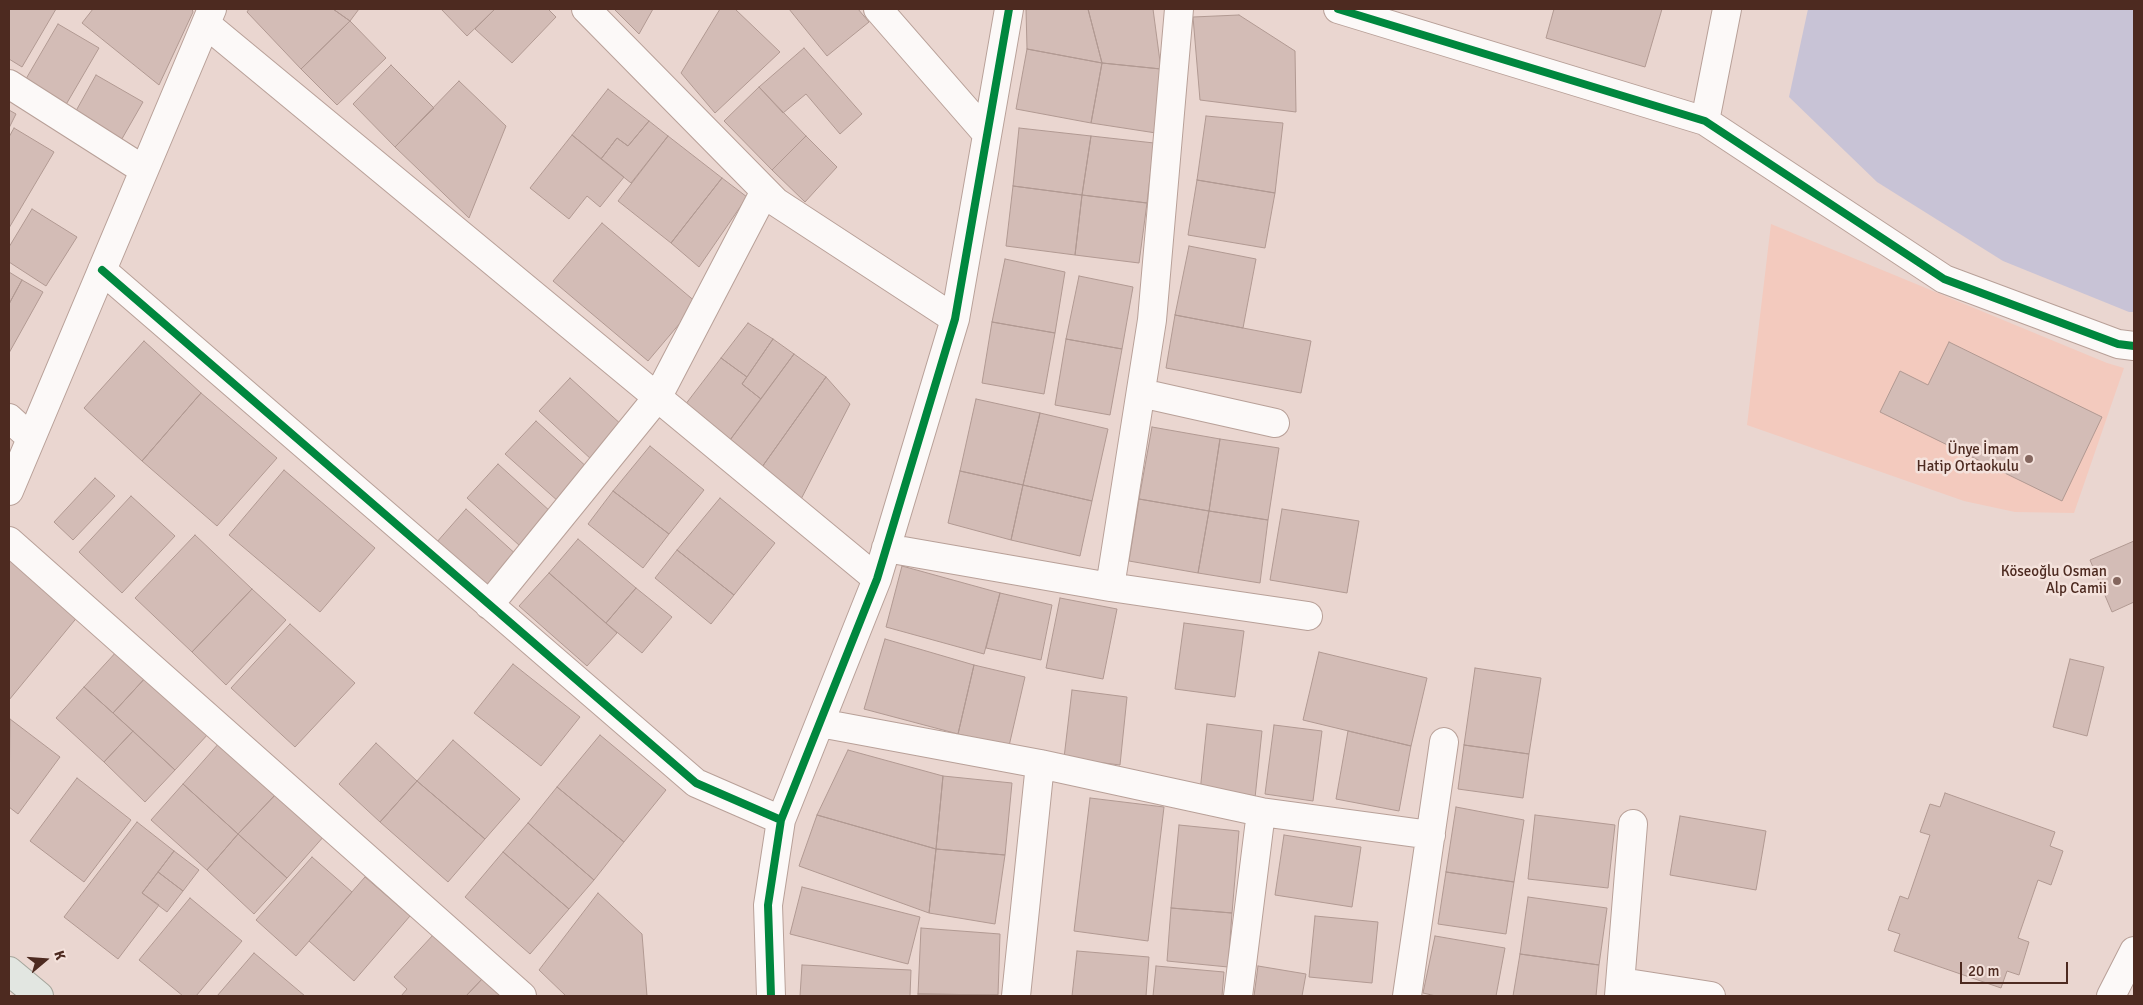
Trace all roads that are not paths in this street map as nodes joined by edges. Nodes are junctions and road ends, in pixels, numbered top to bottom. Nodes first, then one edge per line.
1 (586, 9) edge
2 (878, 9) edge
3 (1010, 9) edge
4 (1180, 9) edge
5 (1727, 9) edge
6 (1344, 10) edge
7 (209, 16) edge
8 (9, 84) edge
9 (1705, 121) junction
10 (988, 134) junction
11 (144, 170) junction
12 (765, 191) junction
13 (102, 270) junction
14 (955, 319) junction
15 (2134, 346) edge
16 (1141, 393) junction
17 (658, 398) junction
18 (9, 418) edge
19 (1275, 423) dead end
20 (31, 438) junction
21 (9, 491) edge
22 (9, 541) edge
23 (886, 548) junction
24 (877, 579) junction
25 (1110, 587) junction
26 (489, 605) junction
27 (1308, 616) dead end
28 (820, 723) junction
29 (1444, 742) dead end
30 (1040, 764) junction
31 (1261, 812) junction
32 (781, 820) junction
33 (1633, 824) dead end
34 (1431, 836) junction
35 (2134, 951) edge
36 (9, 971) edge
37 (1620, 989) edge
38 (39, 996) edge
39 (522, 996) edge
40 (771, 996) edge
41 (1016, 996) edge
42 (1238, 996) edge
43 (1407, 996) edge
44 (1711, 996) edge
45 (2111, 996) edge

1 - 12 street
2 - 10 street
3 - 10 street
4 - 16 street
5 - 9 street
6 - 9 street
7 - 11 street
7 - 17 street
8 - 11 street
9 - 15 street
10 - 14 street
11 - 13 street
12 - 14 street
12 - 17 street
13 - 20 street
13 - 26 street
14 - 23 street
16 - 19 street
16 - 25 street
17 - 24 street
17 - 26 street
18 - 20 street
20 - 21 street
22 - 39 street
23 - 24 street
23 - 25 street
24 - 28 street
25 - 27 street
26 - 32 street
28 - 30 street
28 - 32 street
29 - 34 street
30 - 31 street
30 - 41 street
31 - 34 street
31 - 42 street
32 - 40 street
33 - 37 street
34 - 43 street
35 - 45 street
36 - 38 main road
37 - 44 street

